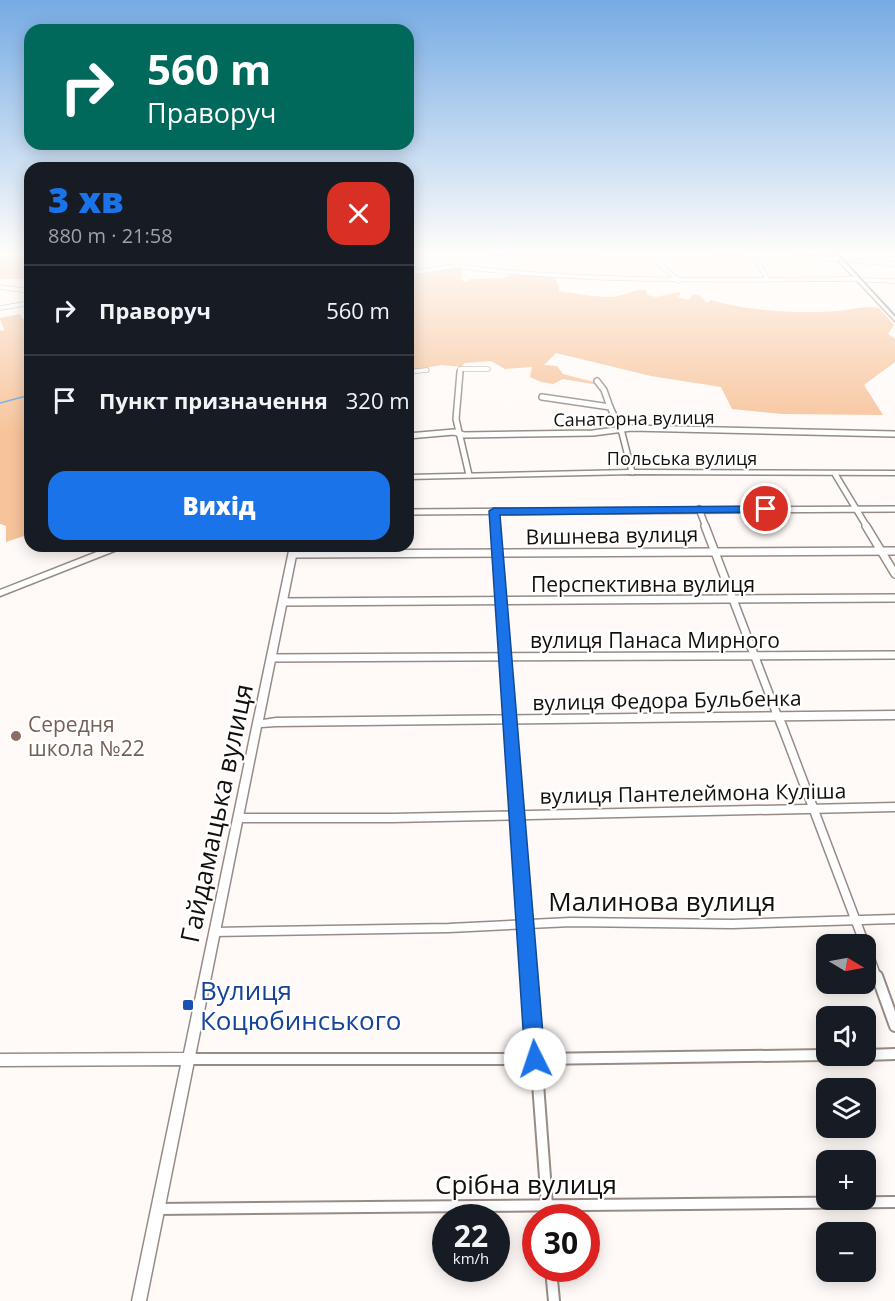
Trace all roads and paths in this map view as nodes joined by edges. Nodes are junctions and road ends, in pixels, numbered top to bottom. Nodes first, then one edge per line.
1 (488, 369) dead end
2 (427, 370) dead end
3 (414, 371) edge
4 (597, 381) dead end
5 (542, 397) dead end
6 (610, 407) junction
7 (620, 430) junction
8 (459, 433) junction
9 (414, 434) edge
10 (895, 434) edge
11 (632, 472) junction
12 (895, 473) edge
13 (835, 474) junction
14 (469, 475) junction
15 (414, 477) edge
16 (855, 509) junction
17 (895, 509) edge
18 (699, 510) junction
19 (494, 511) junction
20 (414, 512) edge
21 (715, 551) junction
22 (879, 551) junction
23 (895, 551) edge
24 (104, 552) edge
25 (293, 552) edge
26 (414, 552) edge
27 (496, 553) junction
28 (895, 574) edge
29 (0, 593) edge
30 (895, 598) edge
31 (734, 600) junction
32 (500, 601) junction
33 (283, 602) junction
34 (895, 655) edge
35 (754, 656) junction
36 (506, 657) junction
37 (272, 658) junction
38 (777, 716) junction
39 (895, 716) edge
40 (509, 720) junction
41 (259, 724) junction
42 (895, 807) edge
43 (812, 808) junction
44 (517, 816) junction
45 (239, 818) junction
46 (855, 919) junction
47 (895, 919) edge
48 (525, 923) junction
49 (214, 932) junction
50 (861, 934) edge
51 (876, 975) edge
52 (895, 1026) edge
53 (895, 1054) edge
54 (816, 1055) edge
55 (876, 1055) edge
56 (187, 1059) junction
57 (535, 1059) junction
58 (0, 1060) edge
59 (895, 1203) edge
60 (546, 1204) edge
61 (157, 1209) junction
62 (600, 1211) edge
63 (522, 1213) edge
64 (552, 1282) edge
65 (139, 1301) edge
66 (554, 1301) edge

1 - 8 street
2 - 3 street
4 - 6 street
5 - 6 street
6 - 7 street
7 - 8 street, Санаторна вулиця
7 - 10 street, Санаторна вулиця
7 - 11 street
8 - 9 street, Санаторна вулиця
8 - 14 street
11 - 13 street, Польська вулиця
11 - 14 street, Польська вулиця
12 - 13 street, Польська вулиця
13 - 16 street
14 - 15 street, Польська вулиця
16 - 17 street
16 - 18 street
16 - 22 street
18 - 19 street
18 - 21 street
19 - 20 street
19 - 27 street
21 - 22 street, Вишнева вулиця
21 - 27 street, Вишнева вулиця
21 - 31 street
22 - 23 street, Вишнева вулиця
22 - 28 street
24 - 29 street
25 - 33 street, Гайдамацька вулиця
26 - 27 street, Вишнева вулиця
27 - 32 street
30 - 31 street, Перспективна вулиця
31 - 32 street, Перспективна вулиця
31 - 35 street
32 - 33 street, Перспективна вулиця
32 - 36 street
33 - 37 street, Гайдамацька вулиця
34 - 35 street, вулиця Панаса Мирного
35 - 36 street, вулиця Панаса Мирного
35 - 38 street
36 - 37 street, вулиця Панаса Мирного
36 - 40 street
37 - 41 street, Гайдамацька вулиця
38 - 39 street, вулиця Федора Бульбенка
38 - 40 street, вулиця Федора Бульбенка
38 - 43 street
40 - 41 street, вулиця Федора Бульбенка
40 - 44 street
41 - 45 street, Гайдамацька вулиця
42 - 43 street, вулиця Пантелеймона Куліша
43 - 44 street, вулиця Пантелеймона Куліша
43 - 46 street
44 - 45 street, вулиця Пантелеймона Куліша
44 - 48 street
45 - 49 street, Гайдамацька вулиця
46 - 47 street, Малинова вулиця
46 - 48 street, Малинова вулиця
46 - 50 street
48 - 49 street, Малинова вулиця
48 - 57 street
49 - 56 street, Гайдамацька вулиця
51 - 52 street
53 - 55 street
54 - 57 street
56 - 57 street
56 - 58 street
56 - 61 street, Гайдамацька вулиця
57 - 60 street
59 - 62 street, Срібна вулиця
61 - 63 street, Срібна вулиця
61 - 65 street, Гайдамацька вулиця
64 - 66 street

